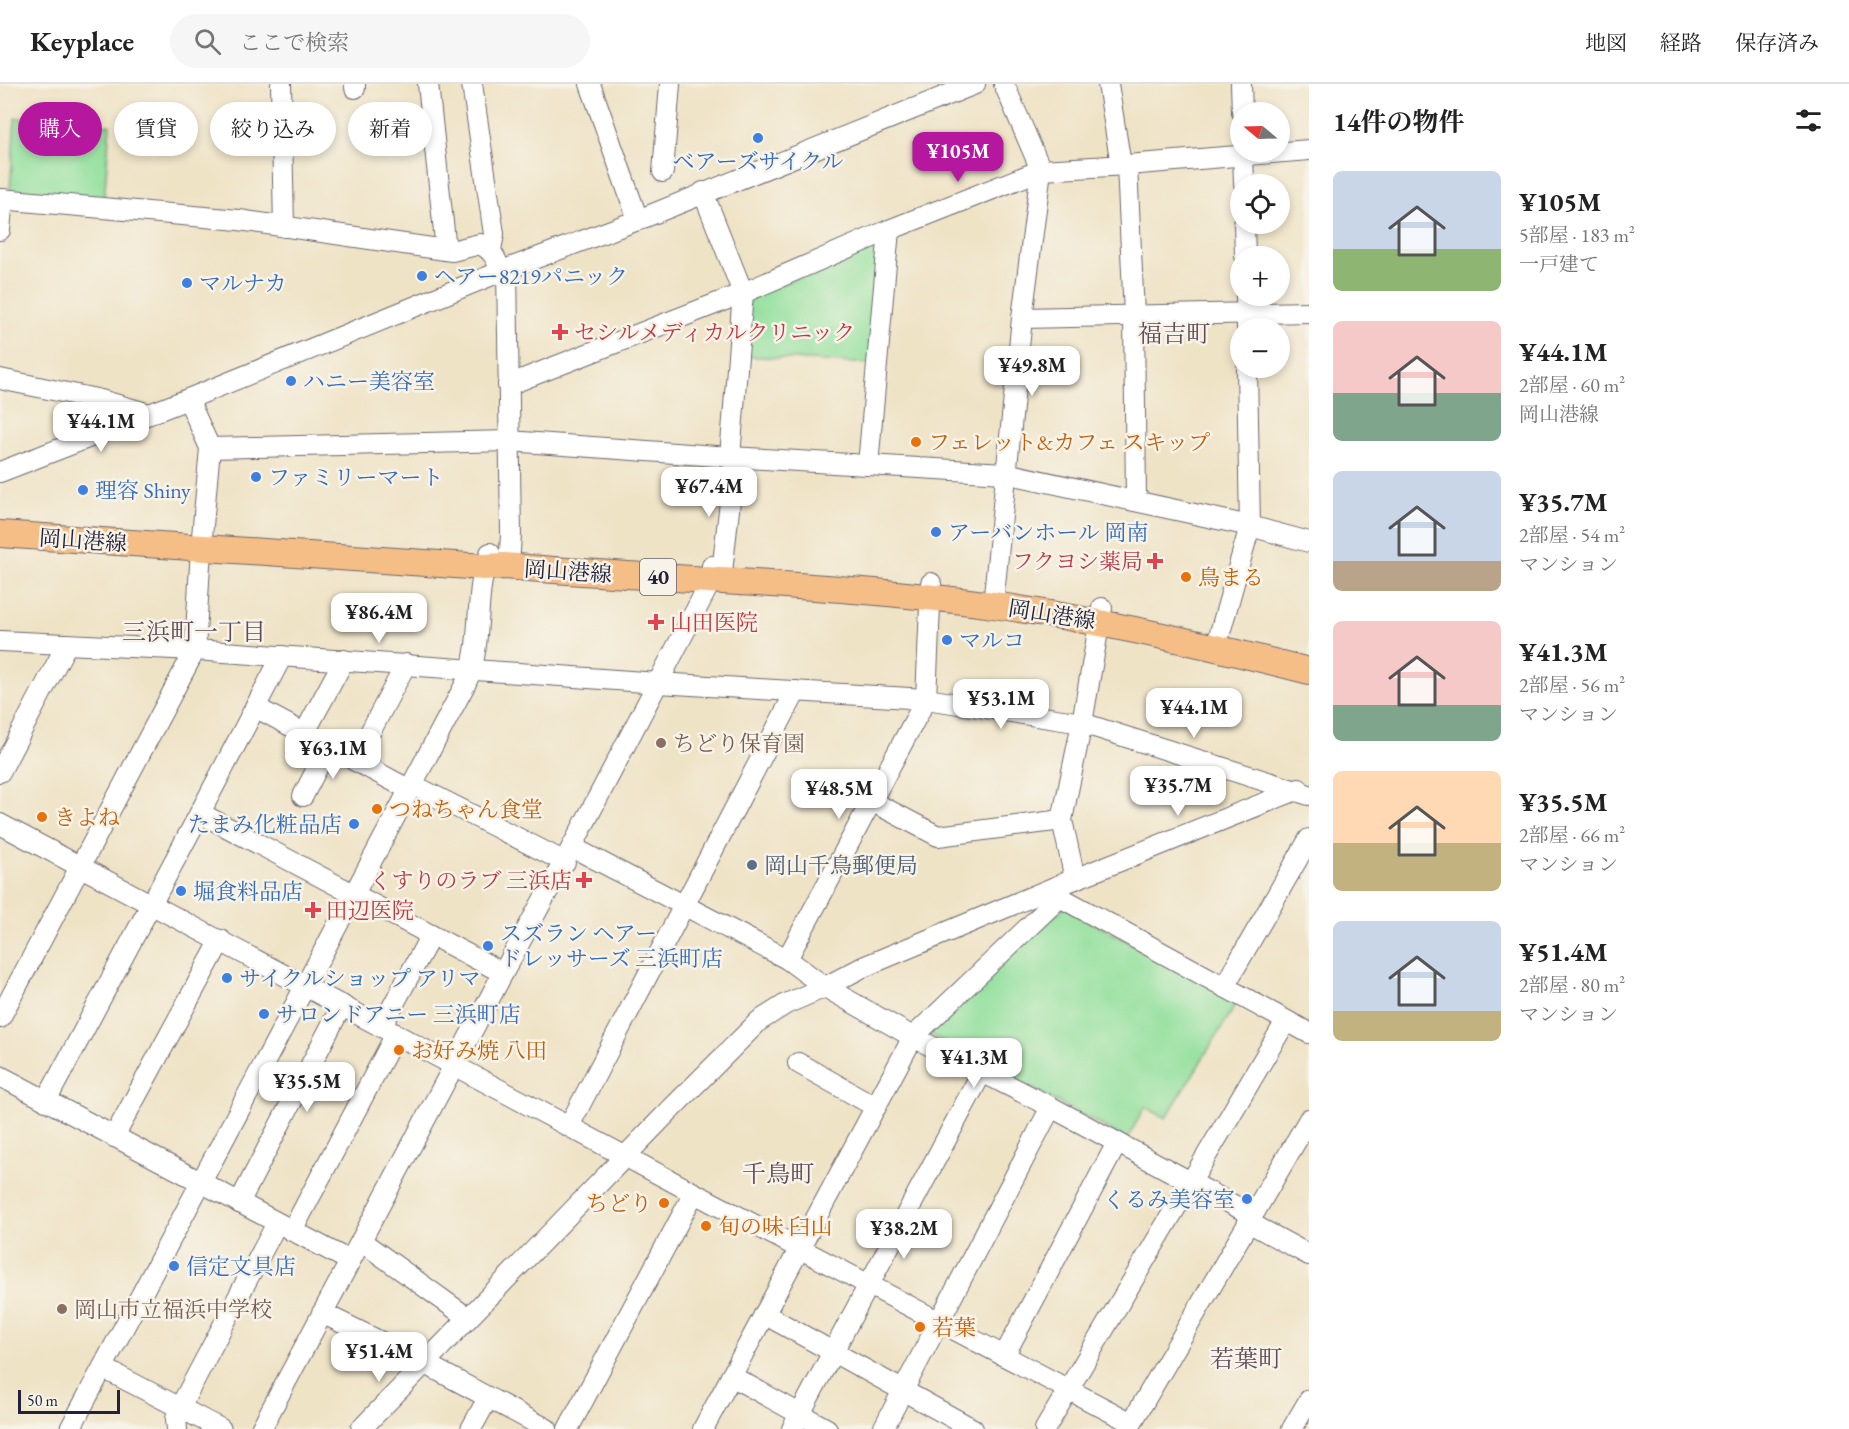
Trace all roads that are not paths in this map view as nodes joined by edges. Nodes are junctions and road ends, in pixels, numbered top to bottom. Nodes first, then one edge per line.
1 (281, 84) edge
2 (428, 84) edge
3 (472, 84) edge
4 (590, 84) edge
5 (670, 84) edge
6 (975, 84) edge
7 (1004, 84) edge
8 (1108, 84) edge
9 (1241, 84) edge
10 (1242, 102) edge
11 (1309, 150) edge
12 (1290, 151) edge
13 (1230, 154) edge
14 (1124, 165) junction
15 (1041, 170) junction
16 (663, 172) dead end
17 (703, 192) junction
18 (2, 199) edge
19 (638, 220) junction
20 (284, 227) junction
21 (0, 230) edge
22 (890, 230) junction
23 (446, 250) junction
24 (491, 250) junction
25 (504, 270) junction
26 (743, 293) junction
27 (1246, 312) edge
28 (1309, 312) edge
29 (1134, 315) junction
30 (1022, 318) junction
31 (1247, 378) edge
32 (0, 379) edge
33 (508, 385) junction
34 (188, 399) junction
35 (150, 414) junction
36 (509, 441) junction
37 (210, 448) junction
38 (733, 457) junction
39 (868, 465) junction
40 (0, 472) edge
41 (1005, 473) junction
42 (1136, 501) junction
43 (0, 520) edge
44 (1250, 526) junction
45 (0, 534) edge
46 (202, 540) junction
47 (1309, 542) edge
48 (497, 559) junction
49 (716, 574) junction
50 (931, 590) junction
51 (994, 598) junction
52 (1100, 615) junction
53 (1218, 639) junction
54 (0, 641) edge
55 (67, 644) junction
56 (195, 650) junction
57 (1309, 655) edge
58 (282, 656) junction
59 (344, 660) junction
60 (406, 664) junction
61 (472, 669) junction
62 (1309, 671) edge
63 (658, 683) junction
64 (796, 691) junction
65 (926, 699) junction
66 (255, 707) junction
67 (1082, 723) junction
68 (304, 734) junction
69 (328, 747) junction
70 (355, 761) junction
71 (0, 772) edge
72 (412, 788) junction
73 (1304, 790) edge
74 (303, 796) dead end
75 (871, 801) junction
76 (200, 813) junction
77 (1062, 820) junction
78 (0, 824) edge
79 (1309, 839) edge
80 (568, 855) junction
81 (80, 866) junction
82 (1075, 879) junction
83 (1057, 892) junction
84 (354, 895) junction
85 (151, 903) junction
86 (685, 905) junction
87 (431, 935) junction
88 (221, 940) junction
89 (787, 958) junction
90 (503, 973) junction
91 (306, 986) junction
92 (825, 987) junction
93 (1224, 987) junction
94 (342, 1005) junction
95 (0, 1018) edge
96 (1286, 1020) junction
97 (389, 1030) junction
98 (1309, 1033) edge
99 (913, 1037) junction
100 (798, 1062) dead end
101 (455, 1065) junction
102 (982, 1072) junction
103 (0, 1076) edge
104 (46, 1101) junction
105 (871, 1104) junction
106 (1051, 1107) junction
107 (1309, 1119) edge
108 (569, 1126) junction
109 (114, 1137) junction
110 (1117, 1143) junction
111 (625, 1156) junction
112 (1190, 1182) junction
113 (201, 1184) junction
114 (694, 1193) junction
115 (239, 1203) junction
116 (1250, 1219) junction
117 (285, 1227) junction
118 (361, 1241) junction
119 (801, 1249) junction
120 (1309, 1255) edge
121 (350, 1261) junction
122 (869, 1285) junction
123 (322, 1313) junction
124 (764, 1314) junction
125 (468, 1317) junction
126 (939, 1322) junction
127 (833, 1352) junction
128 (1004, 1356) junction
129 (423, 1363) junction
130 (103, 1368) junction
131 (731, 1376) junction
132 (1068, 1390) junction
133 (903, 1391) junction
134 (488, 1398) junction
135 (1309, 1400) edge
136 (177, 1417) edge
137 (796, 1422) edge
138 (1129, 1427) edge
139 (70, 1429) edge
140 (221, 1429) edge
141 (261, 1429) edge
142 (361, 1429) edge
143 (471, 1429) edge
144 (547, 1429) edge
145 (568, 1429) edge
146 (703, 1429) edge
147 (827, 1429) edge
148 (883, 1429) edge
149 (973, 1429) edge
150 (1045, 1429) edge
151 (1292, 1429) edge

1 - 20 street
2 - 23 street
3 - 24 street
4 - 19 street
5 - 16 street
6 - 17 street
7 - 15 street
8 - 14 street
9 - 10 street
11 - 12 street
13 - 14 street
14 - 15 street
14 - 29 street
15 - 22 street
15 - 30 street
17 - 19 street
17 - 26 street
18 - 20 street
18 - 21 street
19 - 25 street
20 - 23 street
22 - 26 street
22 - 39 street
23 - 24 street
24 - 25 street
25 - 33 street
25 - 34 street
26 - 33 street
26 - 38 street
27 - 28 street
27 - 29 street
29 - 30 street
29 - 42 street
30 - 41 street
31 - 44 street
32 - 35 street
33 - 36 street
34 - 35 street
34 - 37 street
35 - 40 street
36 - 37 street
36 - 38 street
36 - 48 street
37 - 46 street
38 - 39 street
38 - 49 street
39 - 41 street
41 - 42 street
41 - 51 street
42 - 44 street
43 - 46 main road, 岡山港線 / 40
44 - 47 street
44 - 53 street
45 - 46 main road, 岡山港線 / 40
46 - 48 main road, 岡山港線 / 40
46 - 56 street
48 - 49 main road, 岡山港線 / 40
48 - 61 street
49 - 50 main road, 岡山港線 / 40
49 - 63 street
50 - 51 main road, 岡山港線 / 40
50 - 65 street
51 - 52 main road, 岡山港線 / 40
52 - 53 main road, 岡山港線 / 40
52 - 67 street
53 - 57 main road, 岡山港線 / 40
53 - 62 main road, 岡山港線 / 40
54 - 55 street
55 - 56 street
55 - 71 street
56 - 58 street
56 - 81 street
58 - 59 street
58 - 66 street
59 - 60 street
59 - 68 street
60 - 61 street
60 - 70 street
61 - 63 street
61 - 72 street
63 - 64 street
63 - 80 street
64 - 65 street
64 - 86 street
65 - 67 street
65 - 75 street
66 - 68 street
66 - 76 street
67 - 73 street
67 - 77 street
68 - 69 street
69 - 70 street
69 - 74 street
70 - 72 street
72 - 80 street
72 - 84 street
73 - 82 street
75 - 77 street
75 - 89 street
76 - 84 street
76 - 85 street
77 - 82 street
78 - 81 street
79 - 93 street
80 - 86 street
80 - 90 street
81 - 85 street
81 - 95 street
82 - 83 street
83 - 92 street
83 - 93 street
83 - 99 street
84 - 87 street
84 - 91 street
85 - 88 street
85 - 104 street
86 - 89 street
86 - 108 street
87 - 90 street
87 - 97 street
88 - 91 street
88 - 109 street
89 - 92 street
90 - 101 street
91 - 94 street
91 - 113 street
92 - 99 street
92 - 111 street
93 - 96 street
94 - 97 street
94 - 115 street
96 - 98 street
96 - 112 street
97 - 101 street
97 - 117 street
99 - 102 street
99 - 105 street
100 - 105 street
101 - 108 street
101 - 118 street
102 - 106 street
102 - 122 street
103 - 104 street
104 - 109 street
105 - 119 street
106 - 110 street
106 - 126 street
107 - 116 street
108 - 111 street
109 - 113 street
110 - 112 street
110 - 128 street
111 - 114 street
111 - 125 street
112 - 116 street
112 - 132 street
113 - 115 street
113 - 130 street
114 - 119 street
114 - 145 street
115 - 117 street
116 - 120 street
116 - 138 street
117 - 121 street
117 - 136 street
118 - 121 street
118 - 125 street
119 - 122 street
119 - 124 street
121 - 123 street
122 - 126 street
122 - 127 street
123 - 129 street
123 - 141 street
124 - 127 street
124 - 131 street
125 - 129 street
126 - 128 street
126 - 133 street
127 - 133 street
127 - 137 street
128 - 132 street
129 - 134 street
129 - 142 street
130 - 136 street
130 - 139 street
131 - 137 street
131 - 146 street
132 - 138 street
132 - 150 street
133 - 148 street
133 - 149 street
134 - 143 street
134 - 144 street
135 - 151 street
136 - 140 street
137 - 147 street

